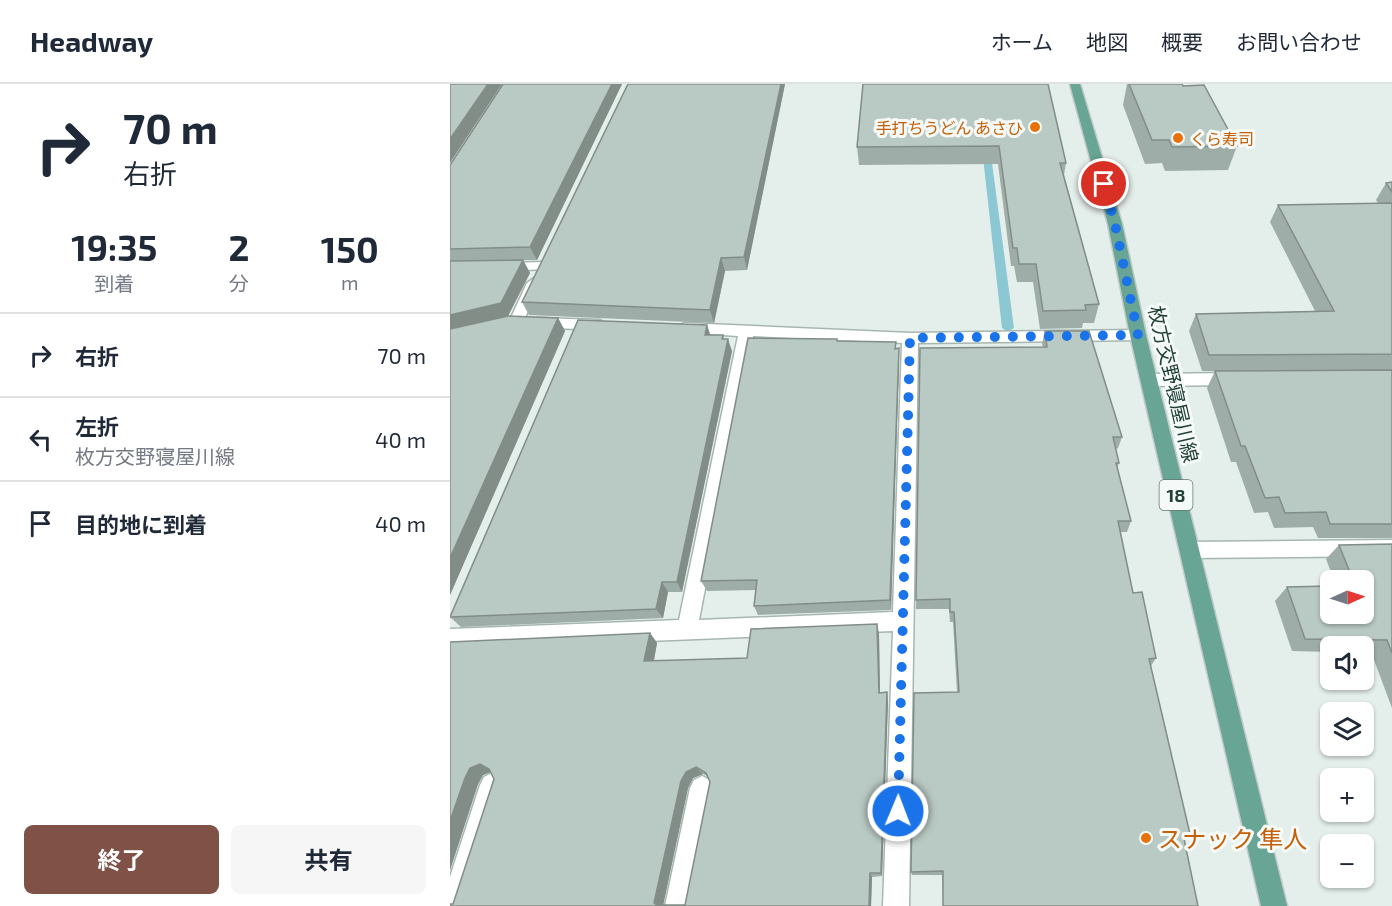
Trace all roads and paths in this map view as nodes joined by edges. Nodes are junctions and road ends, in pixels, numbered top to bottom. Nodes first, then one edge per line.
1 (1076, 84) edge
2 (485, 267) edge
3 (578, 324) junction
4 (611, 326) edge
5 (668, 328) edge
6 (746, 331) junction
7 (1138, 335) junction
8 (910, 338) junction
9 (568, 346) edge
10 (1253, 379) edge
11 (1149, 380) junction
12 (1392, 548) edge
13 (1189, 550) junction
14 (903, 621) junction
15 (687, 630) junction
16 (450, 639) edge
17 (492, 785) edge
18 (702, 788) edge
19 (453, 906) edge
20 (678, 906) edge
21 (896, 906) edge
22 (1275, 906) edge

1 - 7 main road, 枚方交野寝屋川線 / 18
2 - 3 street
3 - 4 street
3 - 9 street
5 - 6 street
6 - 8 street
6 - 15 street
7 - 8 street
7 - 11 main road, 枚方交野寝屋川線 / 18
8 - 14 street
10 - 11 street
11 - 13 main road, 枚方交野寝屋川線 / 18
12 - 13 street
13 - 22 main road, 枚方交野寝屋川線 / 18
14 - 15 street
14 - 21 street
15 - 16 street
17 - 19 street
18 - 20 street

